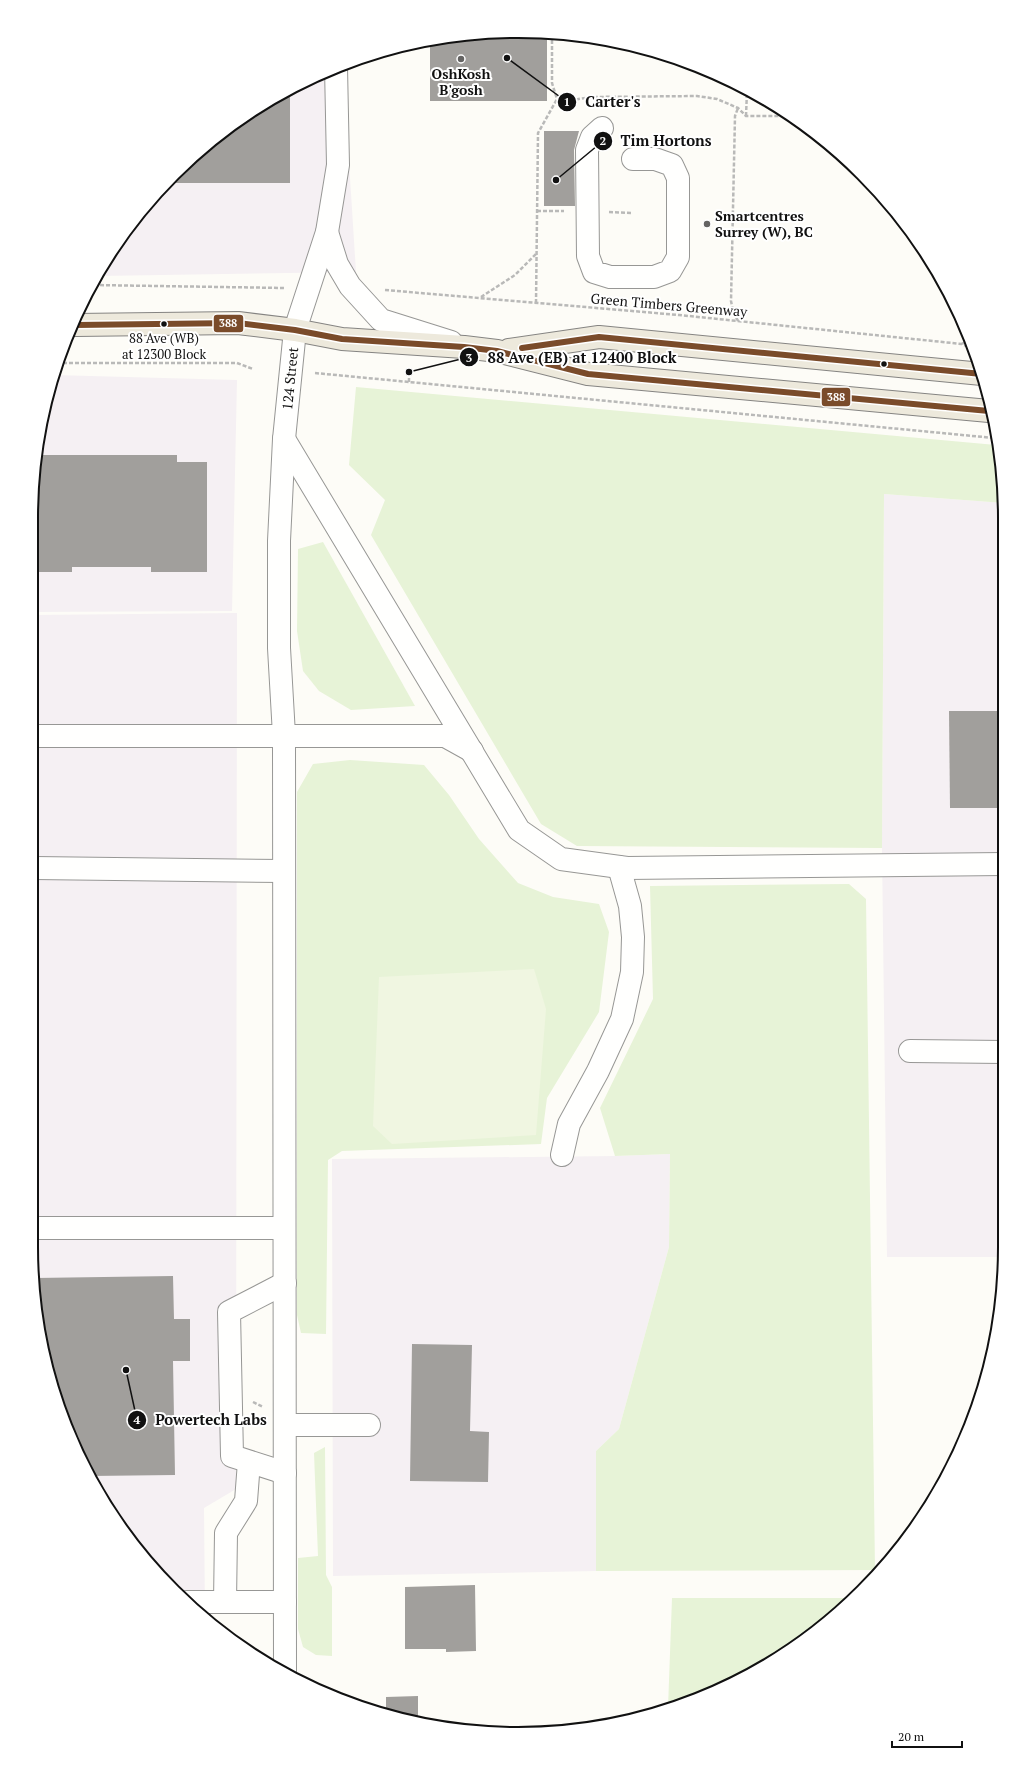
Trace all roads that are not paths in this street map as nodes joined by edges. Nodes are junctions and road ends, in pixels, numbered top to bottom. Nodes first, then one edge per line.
1 (336, 74) edge
2 (602, 128) dead end
3 (633, 159) dead end
4 (327, 232) junction
5 (79, 325) edge
6 (295, 330) junction
7 (464, 347) junction
8 (497, 351) junction
9 (976, 373) edge
10 (986, 411) edge
11 (284, 439) junction
12 (284, 735) junction
13 (38, 736) edge
14 (473, 751) junction
15 (998, 864) edge
16 (619, 867) junction
17 (38, 868) edge
18 (284, 871) junction
19 (910, 1051) dead end
20 (998, 1052) edge
21 (562, 1155) dead end
22 (38, 1228) edge
23 (284, 1228) junction
24 (285, 1283) junction
25 (285, 1425) junction
26 (369, 1425) dead end
27 (249, 1462) junction
28 (285, 1473) junction
29 (196, 1602) edge
30 (225, 1602) junction
31 (285, 1602) junction
32 (285, 1666) edge

1 - 4 street, 124 Street
2 - 3 street
4 - 6 street, 124 Street
4 - 7 street
5 - 6 main road
6 - 7 main road
6 - 11 street, 124 Street
7 - 8 main road
8 - 9 main road
8 - 10 main road
11 - 12 street, 124 Street
11 - 14 street
12 - 13 street
12 - 14 street
12 - 18 street, 124 Street
14 - 16 street
15 - 16 street
16 - 21 street
17 - 18 street
18 - 23 street, 124 Street
19 - 20 street
22 - 23 street
23 - 24 street, 124 Street
24 - 25 street, 124 Street
24 - 27 street
25 - 26 street
25 - 28 street, 124 Street
27 - 28 street
27 - 30 street
28 - 31 street, 124 Street
29 - 30 street
30 - 31 street
31 - 32 street, 124 Street

